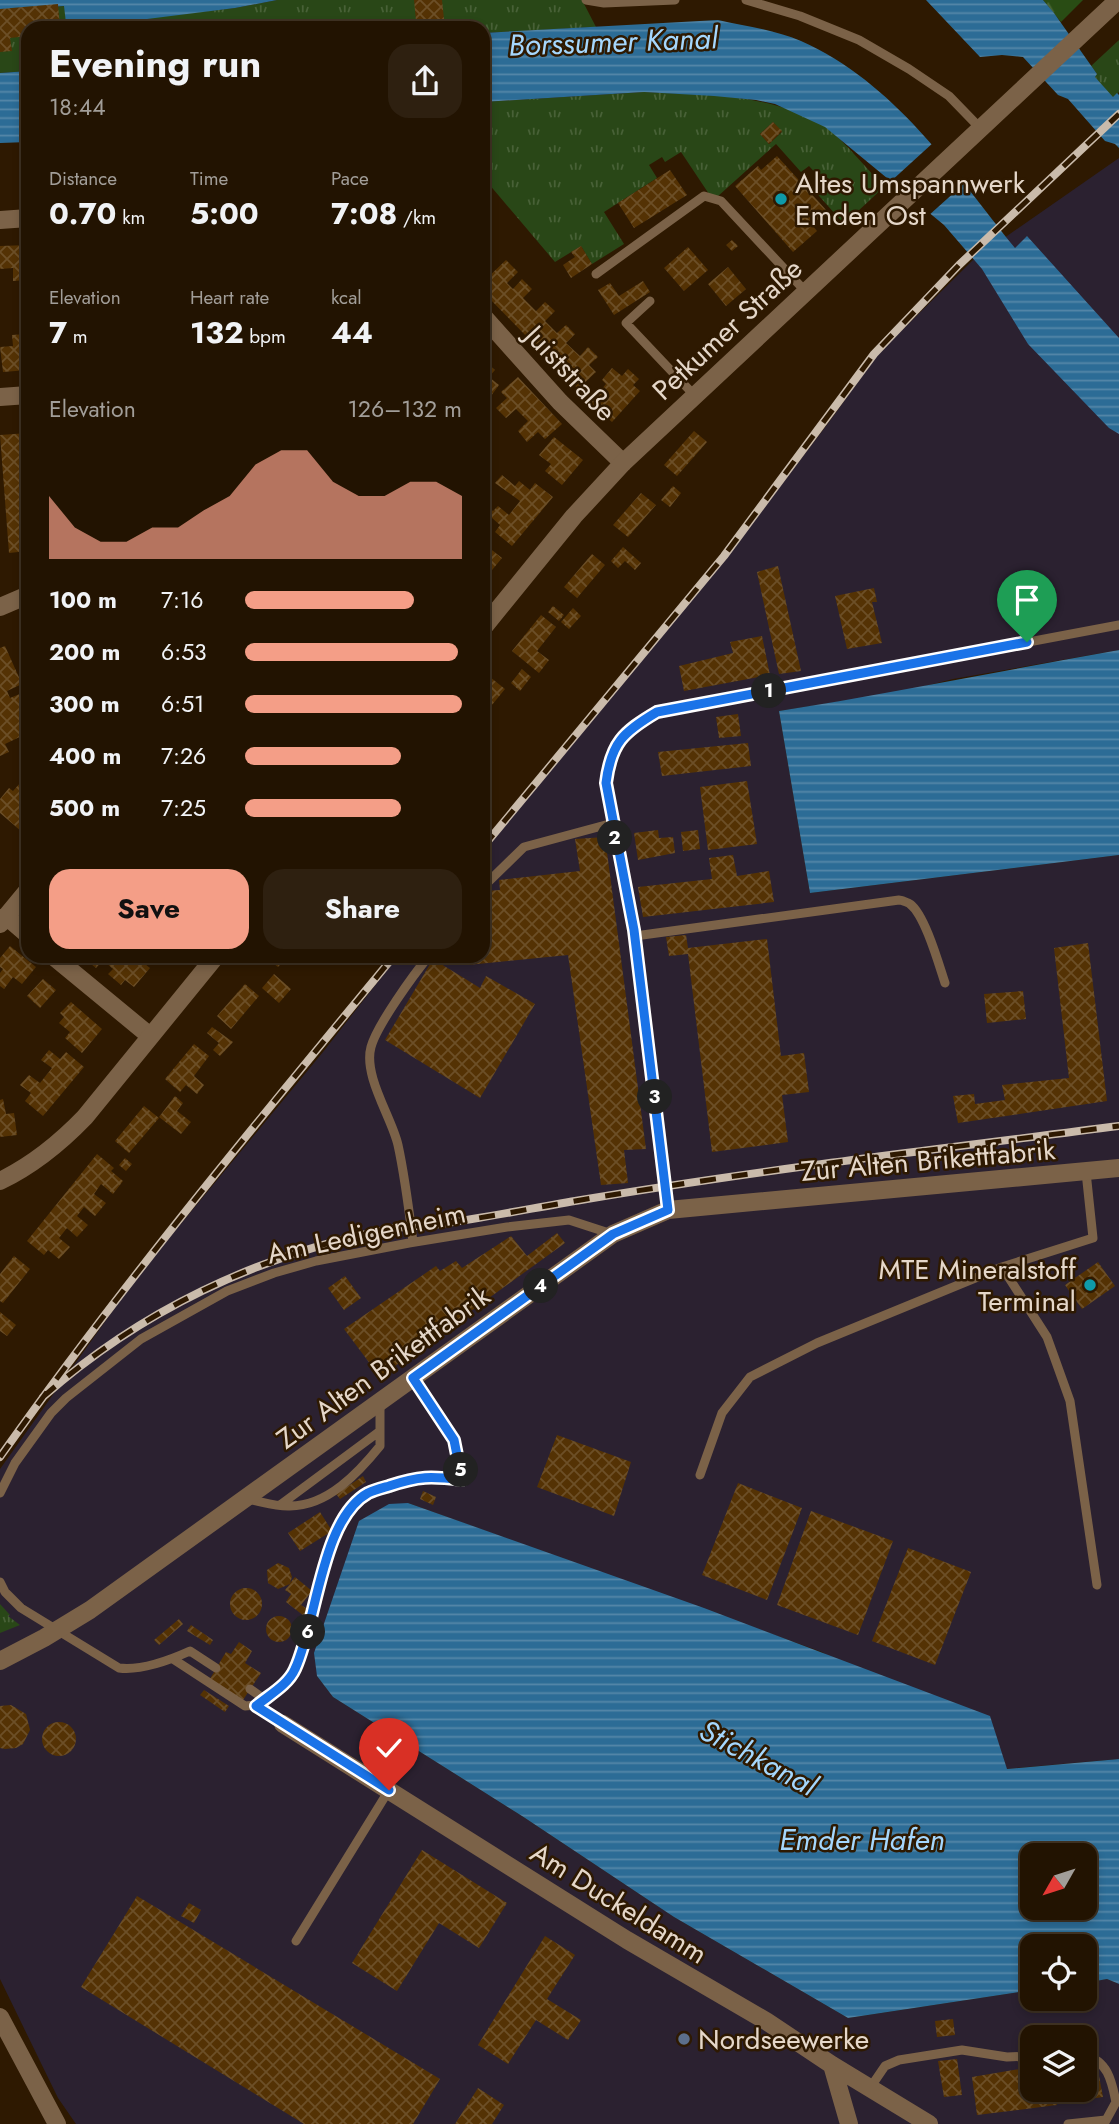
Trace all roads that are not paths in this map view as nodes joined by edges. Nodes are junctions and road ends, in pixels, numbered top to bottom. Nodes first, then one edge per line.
1 (586, 0) edge
2 (675, 0) edge
3 (747, 0) edge
4 (1115, 1) edge
5 (981, 129) junction
6 (21, 218) edge
7 (0, 220) edge
8 (596, 274) dead end
9 (806, 292) junction
10 (650, 301) dead end
11 (490, 327) edge
12 (21, 396) edge
13 (695, 396) junction
14 (0, 397) edge
15 (623, 463) junction
16 (21, 598) edge
17 (0, 607) edge
18 (490, 616) edge
19 (1119, 625) edge
20 (612, 823) junction
21 (490, 880) edge
22 (21, 898) edge
23 (3, 920) edge
24 (21, 930) edge
25 (635, 936) junction
26 (61, 963) edge
27 (210, 963) edge
28 (423, 963) edge
29 (945, 983) dead end
30 (150, 1036) junction
31 (1119, 1168) edge
32 (1086, 1172) junction
33 (0, 1181) edge
34 (668, 1210) junction
35 (613, 1234) junction
36 (413, 1242) junction
37 (1002, 1267) junction
38 (413, 1378) junction
39 (380, 1401) junction
40 (380, 1431) junction
41 (700, 1475) dead end
42 (0, 1493) edge
43 (243, 1499) junction
44 (280, 1505) junction
45 (0, 1582) edge
46 (1097, 1585) dead end
47 (173, 1659) junction
48 (0, 1661) edge
49 (216, 1668) dead end
50 (250, 1689) dead end
51 (260, 1702) junction
52 (282, 1724) joint
53 (389, 1790) junction
54 (296, 1941) dead end
55 (0, 2017) edge
56 (1020, 2056) edge
57 (1097, 2062) edge
58 (832, 2065) junction
59 (870, 2088) junction
60 (1105, 2122) edge
61 (57, 2124) edge
62 (849, 2124) edge
63 (929, 2124) edge
64 (1068, 2124) edge

1 - 2 lane
3 - 5 lane
4 - 5 street, Petkumer Straße
5 - 9 street, Petkumer Straße
6 - 7 street
8 - 9 lane
9 - 13 street, Petkumer Straße
10 - 13 lane
11 - 15 street, Juiststraße
12 - 14 street
13 - 15 street, Petkumer Straße
15 - 18 street, Petkumer Straße
16 - 17 street
19 - 20 lane
20 - 21 lane
20 - 25 lane
22 - 23 street
23 - 24 street
25 - 29 lane
25 - 34 lane
26 - 30 street
27 - 30 street
28 - 36 lane
30 - 33 street
31 - 32 street, Zur Alten Brikettfabrik
32 - 34 street, Zur Alten Brikettfabrik
32 - 37 lane
34 - 35 street, Zur Alten Brikettfabrik
35 - 36 lane, Am Ledigenheim
35 - 38 street, Zur Alten Brikettfabrik
36 - 42 lane, Am Ledigenheim
37 - 41 lane
37 - 46 lane
38 - 39 street, Zur Alten Brikettfabrik
38 - 51 lane
39 - 40 lane
39 - 43 street, Zur Alten Brikettfabrik
40 - 44 lane
40 - 44 lane
43 - 44 lane
43 - 48 street, Zur Alten Brikettfabrik
45 - 47 lane
47 - 49 lane
47 - 51 lane
50 - 51 lane
51 - 52 lane
52 - 53 street, Am Duckeldamm
53 - 54 lane
53 - 58 street, Am Duckeldamm
55 - 61 street
56 - 59 lane
57 - 60 lane
58 - 59 street, Am Duckeldamm
58 - 62 street
59 - 63 street, Am Duckeldamm
60 - 64 lane

